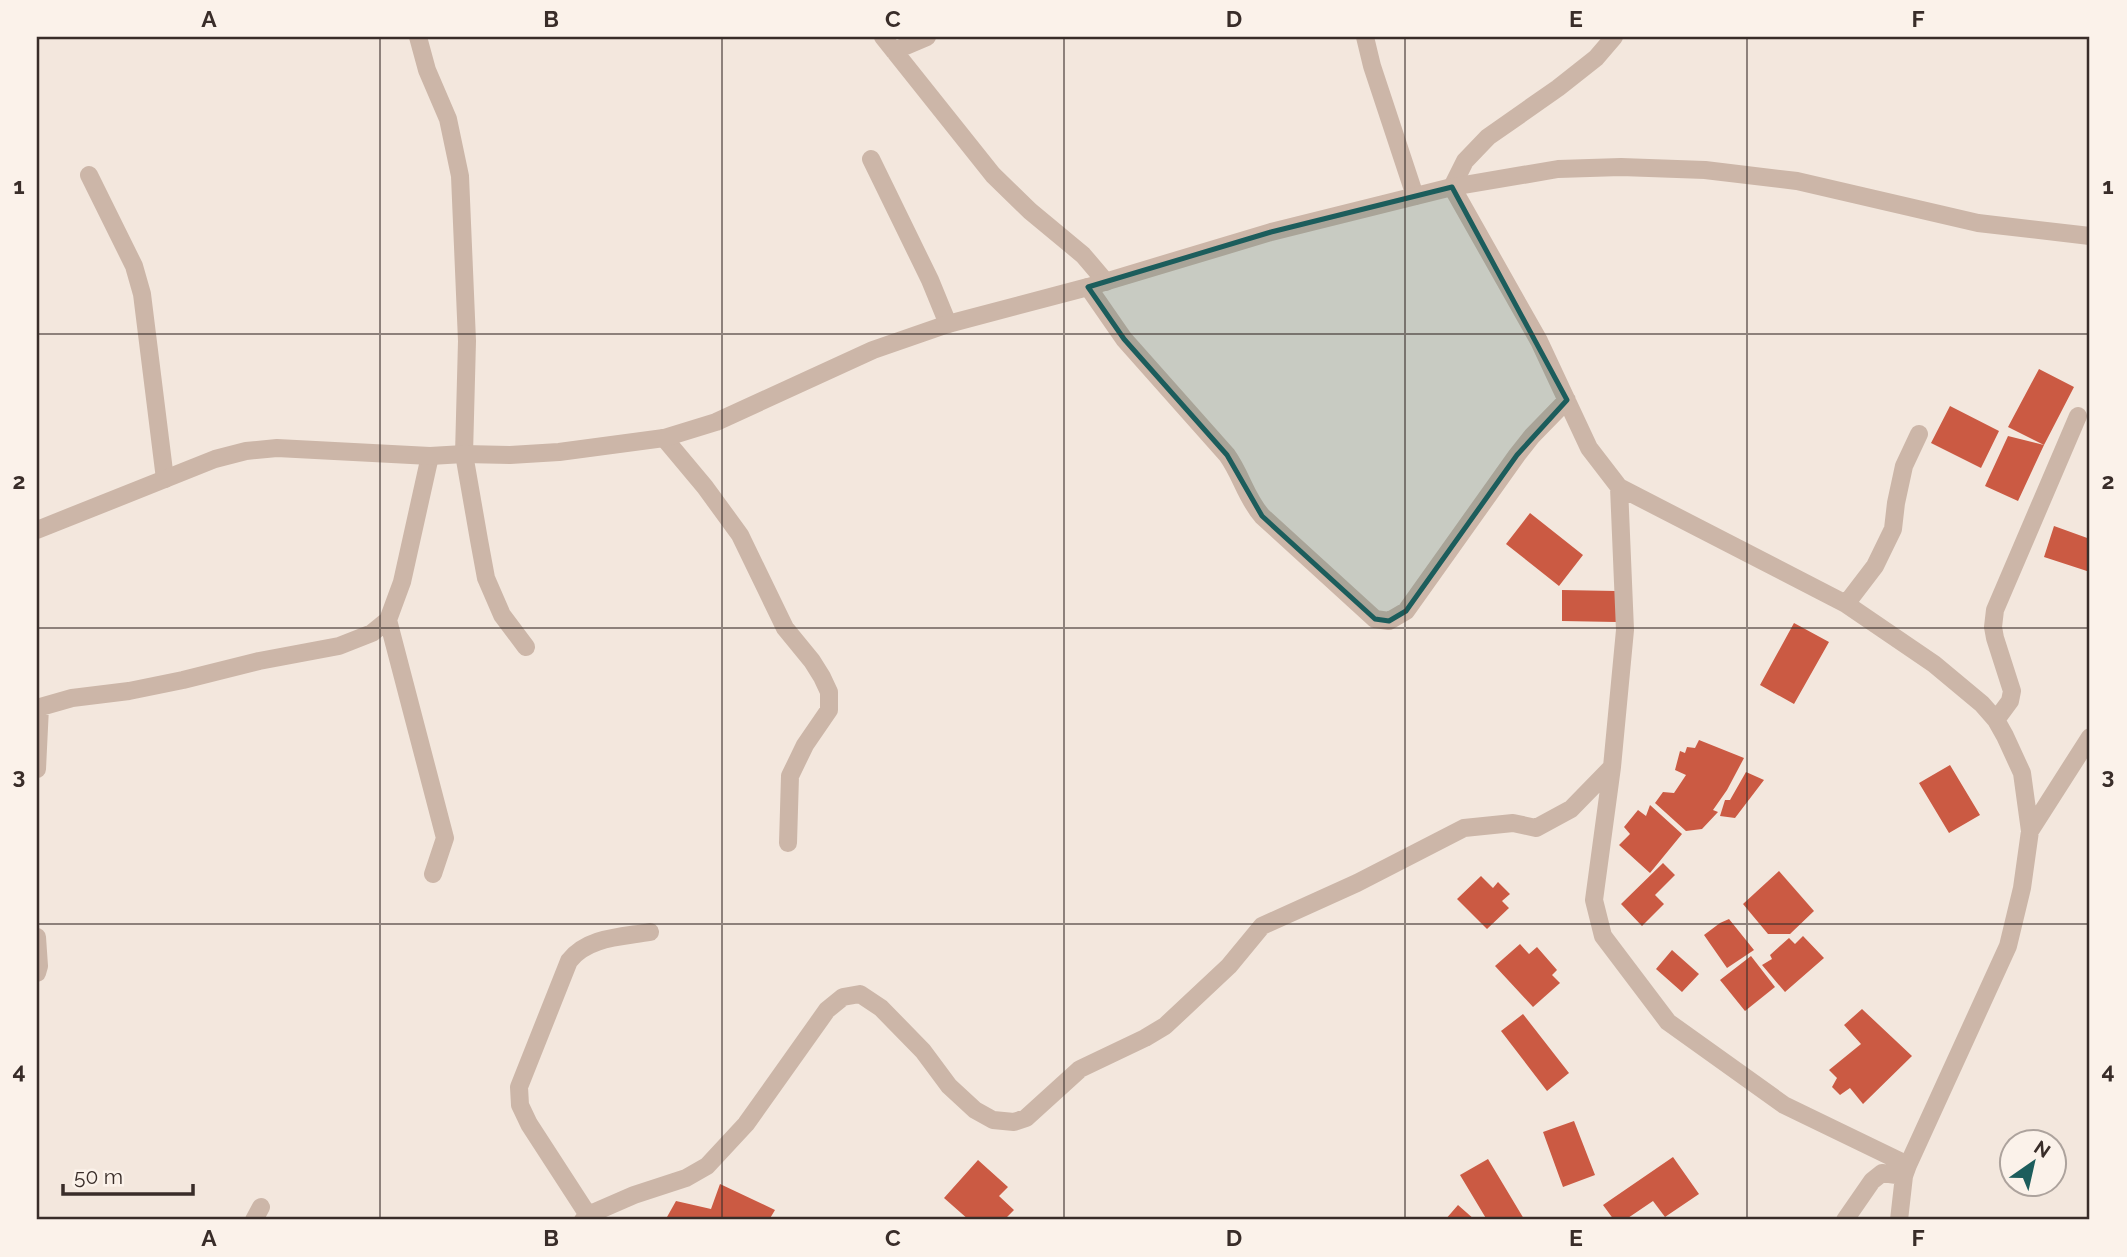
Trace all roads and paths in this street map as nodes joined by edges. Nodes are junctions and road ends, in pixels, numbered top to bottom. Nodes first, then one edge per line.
1 (418, 37) edge
2 (927, 37) edge
3 (1366, 37) edge
4 (1614, 37) edge
5 (888, 44) edge
6 (871, 159) dead end
7 (89, 175) dead end
8 (1452, 187) junction
9 (1415, 196) junction
10 (2090, 236) edge
11 (1106, 282) junction
12 (1088, 287) junction
13 (948, 324) junction
14 (1567, 400) junction
15 (2078, 416) dead end
16 (1919, 434) dead end
17 (664, 438) junction
18 (464, 454) junction
19 (430, 456) junction
20 (165, 479) junction
21 (1619, 486) junction
22 (37, 530) edge
23 (1846, 604) junction
24 (388, 620) junction
25 (526, 647) dead end
26 (38, 707) edge
27 (1996, 720) junction
28 (2090, 737) edge
29 (1612, 767) junction
30 (37, 769) edge
31 (2030, 831) junction
32 (788, 843) dead end
33 (433, 874) dead end
34 (650, 932) dead end
35 (37, 937) edge
36 (37, 973) edge
37 (1906, 1170) junction
38 (586, 1218) edge
39 (1844, 1220) edge
40 (1899, 1220) edge

1 - 18 street
2 - 5 street
3 - 9 street
4 - 8 street
5 - 11 street
6 - 13 street
7 - 20 street
8 - 9 street
8 - 10 street
8 - 14 street
9 - 11 street
11 - 12 street
12 - 13 street
12 - 14 street
13 - 17 street
14 - 21 street
15 - 27 street
16 - 23 street
17 - 18 street
17 - 32 street
18 - 19 street
18 - 25 street
19 - 20 street
19 - 24 street
20 - 22 street
21 - 23 street
21 - 29 street
23 - 27 street
24 - 26 street
24 - 33 street
26 - 30 street
27 - 31 street
28 - 31 street
29 - 37 street
29 - 38 street
31 - 37 street
34 - 38 street
35 - 36 street
37 - 39 street
37 - 40 street

